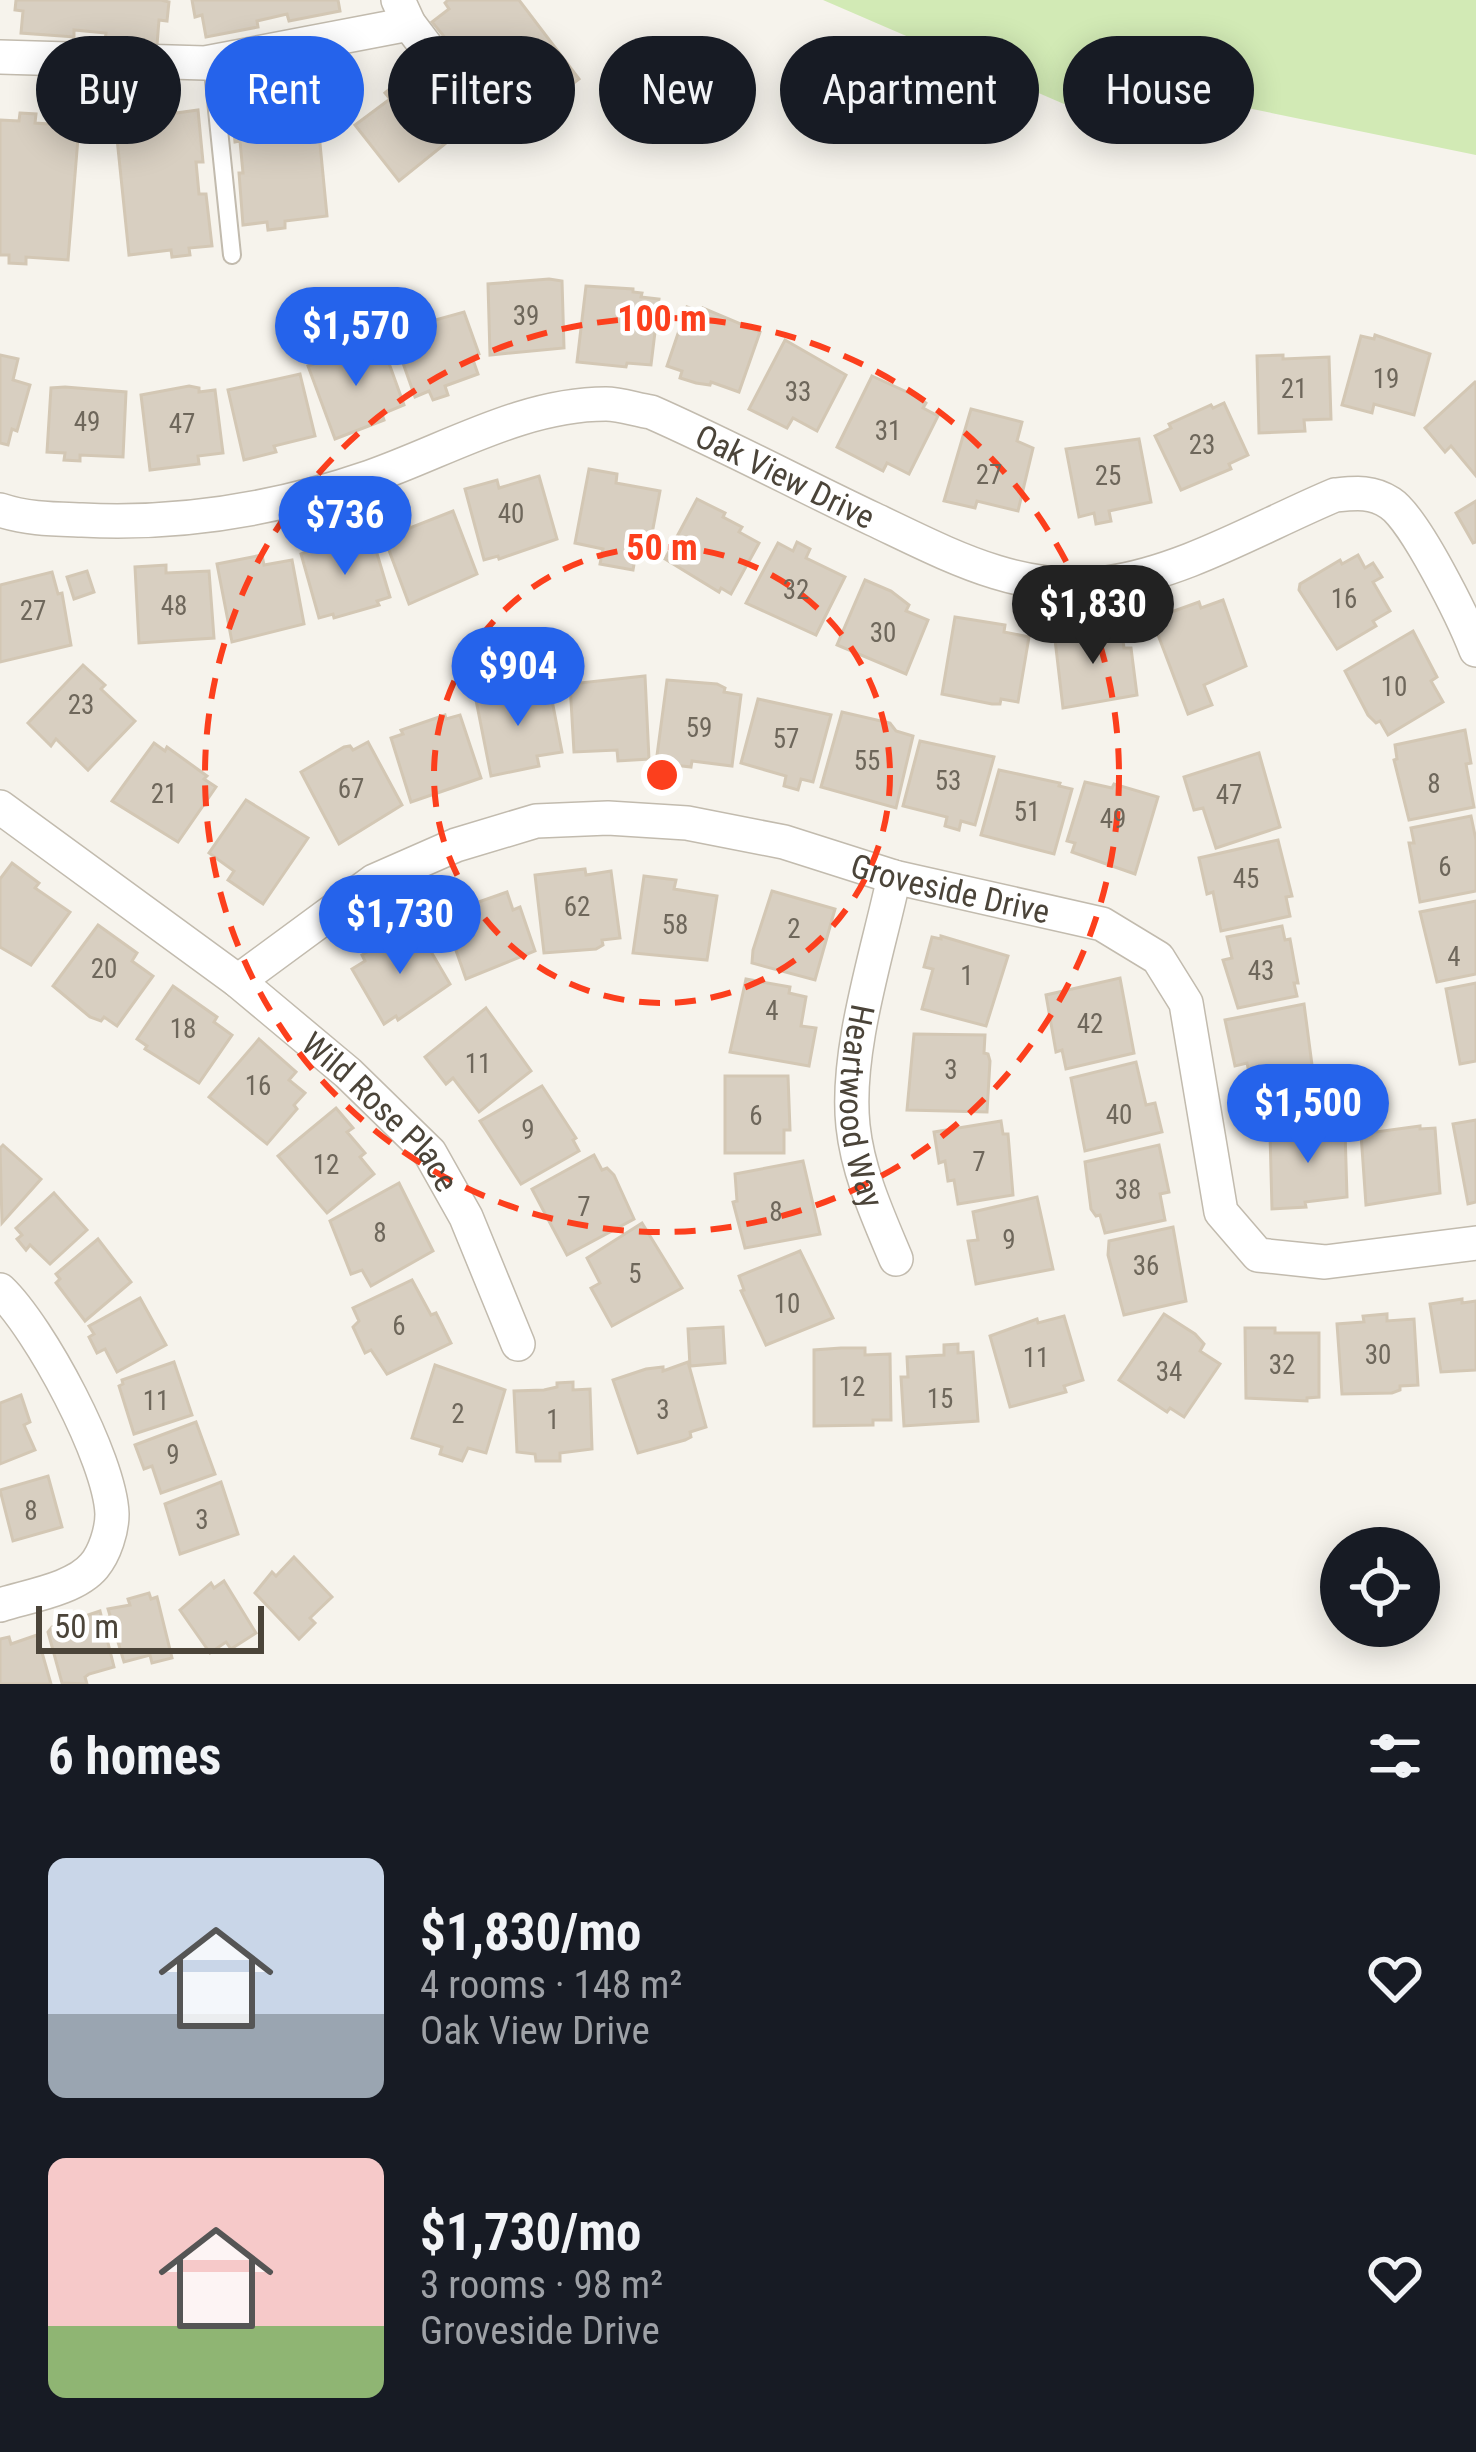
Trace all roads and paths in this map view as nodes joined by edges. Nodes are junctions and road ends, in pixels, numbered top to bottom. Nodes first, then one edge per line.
1 (404, 12) edge
2 (312, 36) edge
3 (0, 57) edge
4 (205, 62) edge
5 (220, 144) edge
6 (232, 255) dead end
7 (0, 510) edge
8 (1476, 650) edge
9 (0, 807) edge
10 (894, 877) junction
11 (238, 981) junction
12 (1476, 1243) edge
13 (896, 1259) dead end
14 (0, 1290) edge
15 (518, 1343) dead end
16 (0, 1605) edge

1 - 2 street
3 - 4 street
5 - 6 lane
7 - 8 street, Oak View Drive
9 - 11 street, Wild Rose Place
10 - 11 street, Groveside Drive
10 - 12 street, Groveside Drive
10 - 13 street, Heartwood Way
11 - 15 street, Wild Rose Place
14 - 16 street

